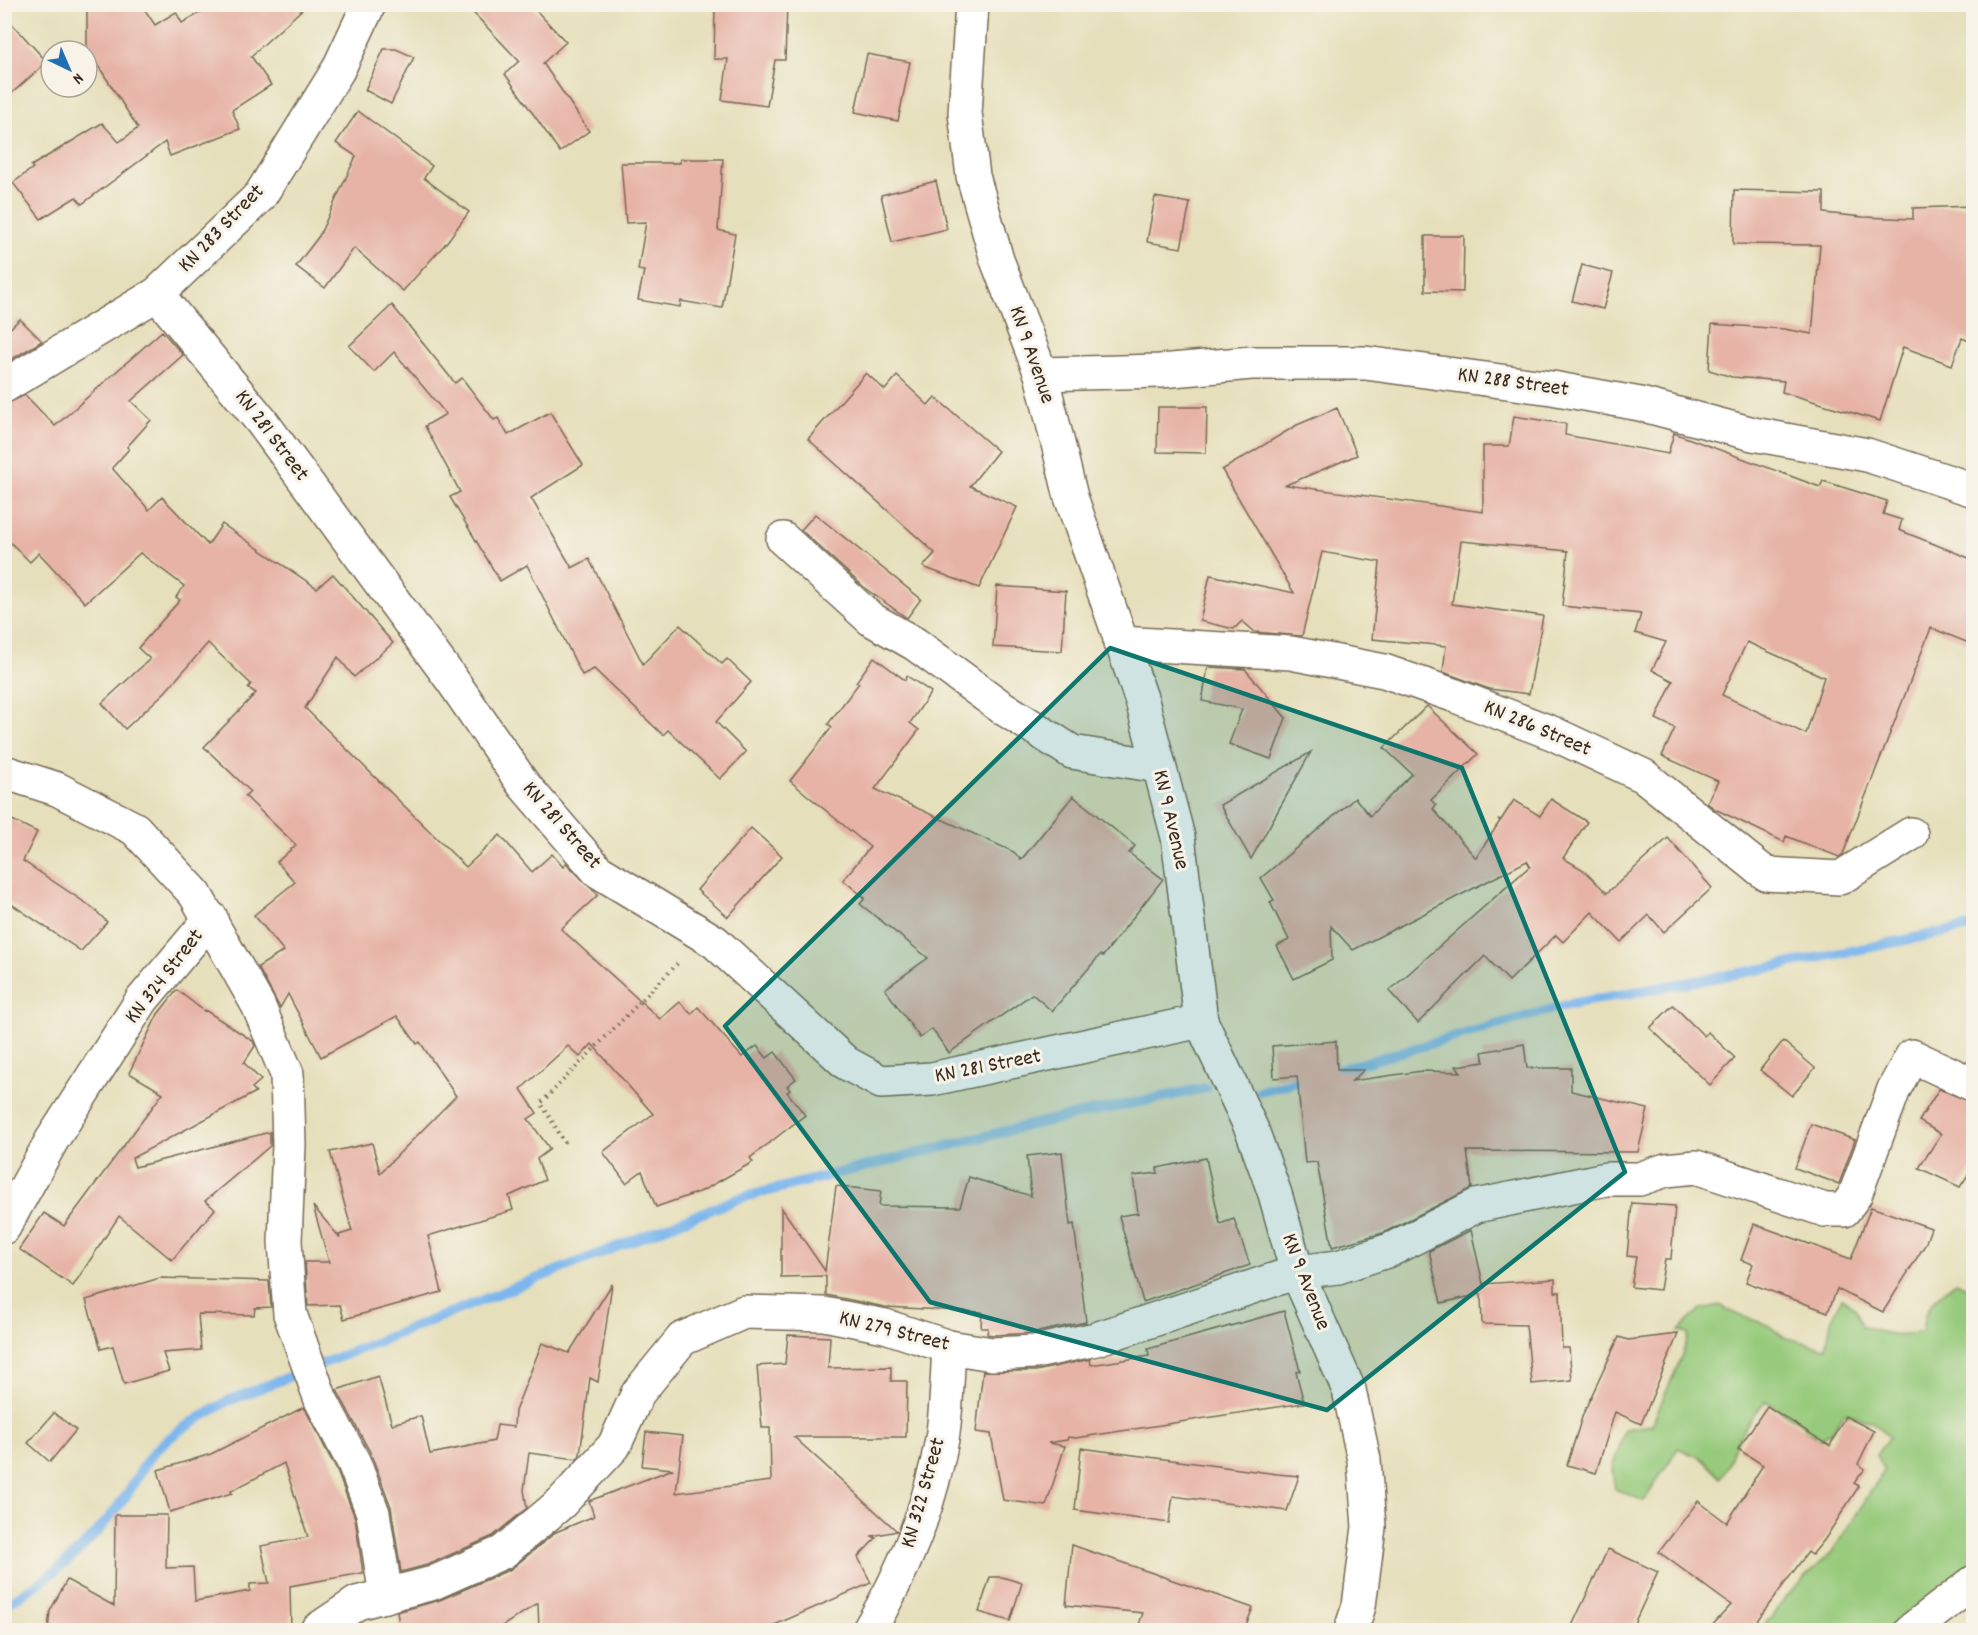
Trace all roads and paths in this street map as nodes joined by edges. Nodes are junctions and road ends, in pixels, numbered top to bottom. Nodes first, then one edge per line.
1 (369, 4) edge
2 (972, 4) edge
3 (157, 294) junction
4 (1041, 374) junction
5 (4, 386) edge
6 (1974, 490) edge
7 (783, 539) dead end
8 (1120, 643) junction
9 (1158, 766) junction
10 (4, 772) edge
11 (1911, 834) dead end
12 (211, 918) junction
13 (705, 936) junction
14 (1201, 1021) junction
15 (1974, 1085) edge
16 (565, 1143) dead end
17 (4, 1227) edge
18 (1297, 1272) junction
19 (949, 1347) junction
20 (1974, 1582) edge
21 (386, 1596) junction
22 (317, 1630) edge
23 (869, 1630) edge
24 (1351, 1630) edge
25 (1911, 1630) edge

1 - 3 street, KN 283 Street
2 - 4 street, KN 9 Avenue
3 - 5 street, KN 283 Street
3 - 13 street, KN 281 Street
4 - 6 street, KN 288 Street
4 - 8 street, KN 9 Avenue
7 - 9 street
8 - 9 street, KN 9 Avenue
8 - 11 street, KN 286 Street
9 - 14 street, KN 9 Avenue
10 - 12 street, KN 324 Street
12 - 17 street, KN 324 Street
12 - 21 street
13 - 14 street, KN 281 Street
13 - 16 path
14 - 18 street, KN 9 Avenue
15 - 18 street, KN 279 Street
18 - 19 street, KN 279 Street
18 - 24 street, KN 9 Avenue
19 - 21 street, KN 279 Street
19 - 23 street, KN 322 Street
20 - 25 street
21 - 22 street, KN 279 Street

